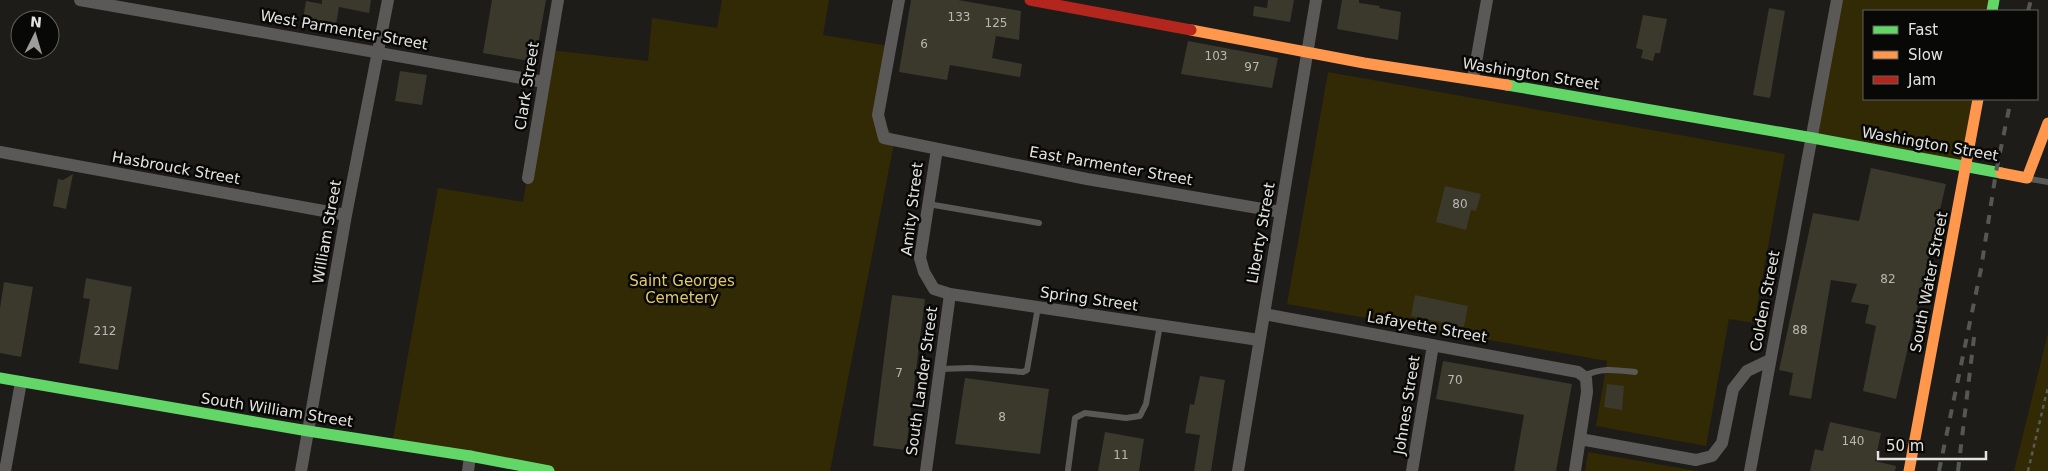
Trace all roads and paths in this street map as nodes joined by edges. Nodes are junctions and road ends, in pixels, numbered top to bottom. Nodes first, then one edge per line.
1 (80, 0) edge
2 (388, 0) edge
3 (558, 0) edge
4 (898, 0) edge
5 (1030, 0) edge
6 (1316, 0) edge
7 (1487, 0) edge
8 (1837, 0) edge
9 (1308, 52) junction
10 (378, 53) junction
11 (1473, 79) junction
12 (544, 82) junction
13 (1978, 100) edge
14 (2048, 123) edge
15 (1813, 138) junction
16 (936, 149) junction
17 (0, 152) edge
18 (1966, 167) junction
19 (528, 178) dead end
20 (2027, 178) junction
21 (2048, 182) edge
22 (928, 204) junction
23 (1281, 212) junction
24 (346, 215) junction
25 (1039, 223) dead end
26 (924, 272) joint
27 (950, 294) junction
28 (1038, 308) junction
29 (1264, 314) junction
30 (1160, 326) junction
31 (1260, 340) junction
32 (1433, 345) junction
33 (1770, 360) junction
34 (940, 369) junction
35 (1635, 372) dead end
36 (1584, 376) junction
37 (0, 378) edge
38 (21, 382) junction
39 (2048, 387) edge
40 (308, 431) junction
41 (1580, 439) junction
42 (470, 456) junction
43 (1068, 470) edge
44 (5, 471) edge
45 (301, 471) edge
46 (468, 471) edge
47 (549, 471) edge
48 (926, 471) edge
49 (1238, 471) edge
50 (1412, 471) edge
51 (1575, 471) edge
52 (1750, 471) edge
53 (1909, 471) edge
54 (2028, 471) edge

1 - 10 street, West Parmenter Street
2 - 10 street, William Street
3 - 12 street, Clark Street
4 - 16 street, East Parmenter Street
5 - 9 street, Washington Street
6 - 9 street, Liberty Street
7 - 11 street
8 - 15 street, Colden Street
9 - 11 street, Washington Street
9 - 23 street, Liberty Street
10 - 12 street, West Parmenter Street
10 - 24 street, William Street
11 - 15 street, Washington Street
12 - 19 street, Clark Street
13 - 18 street, South Water Street
14 - 20 street
15 - 18 street, Washington Street
15 - 33 street, Colden Street
16 - 22 street, Amity Street
16 - 23 street, East Parmenter Street
17 - 24 street, Hasbrouck Street
18 - 20 street, Washington Street
18 - 53 street, South Water Street
20 - 21 lane
22 - 25 lane
22 - 26 street, Amity Street
23 - 29 street, Liberty Street
24 - 40 street, William Street
26 - 27 street, Spring Street
27 - 28 street, Spring Street
27 - 34 street, South Lander Street
28 - 30 street, Spring Street
28 - 34 lane
29 - 31 street, Liberty Street
29 - 32 street, Lafayette Street
30 - 31 street, Spring Street
30 - 43 lane
31 - 49 street, Liberty Street
32 - 36 street, Lafayette Street
32 - 50 street, Johnes Street
33 - 41 street
33 - 52 street, Colden Street
34 - 48 street, South Lander Street
35 - 36 lane
36 - 41 street
37 - 38 street, South William Street
38 - 40 street, South William Street
38 - 44 street
39 - 54 path
40 - 42 street, South William Street
40 - 45 street, William Street
41 - 51 street
42 - 46 street
42 - 47 street, South William Street

